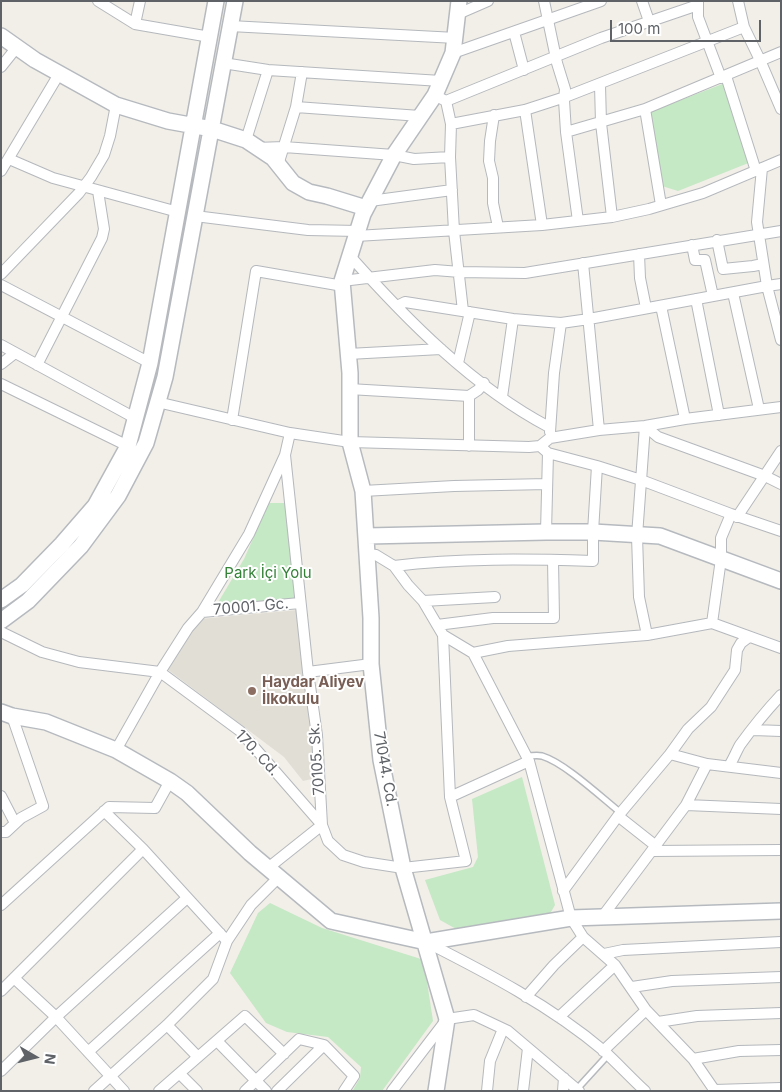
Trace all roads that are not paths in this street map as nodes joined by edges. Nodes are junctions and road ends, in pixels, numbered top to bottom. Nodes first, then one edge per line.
1 (98, 1) edge
2 (140, 1) edge
3 (216, 1) edge
4 (235, 1) edge
5 (488, 1) edge
6 (544, 1) edge
7 (601, 1) edge
8 (642, 1) edge
9 (738, 1) edge
10 (698, 3) edge
11 (459, 8) edge
12 (547, 20) junction
13 (649, 22) junction
14 (135, 24) junction
15 (230, 26) junction
16 (744, 28) junction
17 (514, 32) junction
18 (1, 36) edge
19 (210, 37) junction
20 (706, 42) junction
21 (455, 46) junction
22 (17, 47) junction
23 (781, 52) edge
24 (556, 56) junction
25 (760, 60) junction
26 (223, 63) junction
27 (1, 67) edge
28 (268, 70) junction
29 (524, 70) junction
30 (302, 72) junction
31 (59, 74) junction
32 (724, 77) junction
33 (600, 85) junction
34 (441, 92) junction
35 (565, 97) junction
36 (116, 105) junction
37 (296, 107) junction
38 (645, 109) junction
39 (781, 109) edge
40 (525, 110) junction
41 (494, 115) junction
42 (420, 116) junction
43 (601, 123) junction
44 (451, 124) junction
45 (194, 125) junction
46 (212, 129) junction
47 (566, 132) junction
48 (251, 144) junction
49 (284, 147) junction
50 (394, 155) junction
51 (450, 157) junction
52 (9, 159) junction
53 (781, 160) edge
54 (278, 165) junction
55 (759, 169) junction
56 (1, 171) edge
57 (84, 187) junction
58 (452, 190) junction
59 (98, 191) junction
60 (368, 205) junction
61 (662, 205) junction
62 (178, 212) junction
63 (195, 216) junction
64 (612, 217) junction
65 (578, 221) junction
66 (542, 225) junction
67 (498, 227) junction
68 (781, 230) edge
69 (454, 231) junction
70 (357, 233) junction
71 (758, 234) junction
72 (717, 240) junction
73 (692, 245) junction
74 (639, 254) junction
75 (350, 256) junction
76 (583, 264) junction
77 (763, 264) junction
78 (460, 272) junction
79 (1, 274) edge
80 (370, 278) junction
81 (343, 284) junction
82 (781, 284) edge
83 (1, 285) edge
84 (767, 286) junction
85 (733, 293) junction
86 (714, 296) junction
87 (696, 299) junction
88 (397, 306) junction
89 (661, 306) junction
90 (646, 308) junction
91 (467, 312) junction
92 (62, 317) junction
93 (513, 319) junction
94 (589, 319) junction
95 (561, 323) junction
96 (780, 335) edge
97 (1, 345) edge
98 (441, 349) junction
99 (15, 353) junction
100 (348, 354) junction
101 (150, 363) junction
102 (458, 363) junction
103 (1, 364) edge
104 (37, 365) junction
105 (484, 383) junction
106 (1, 384) edge
107 (349, 389) junction
108 (468, 396) junction
109 (502, 397) junction
110 (157, 402) junction
111 (781, 408) edge
112 (759, 409) junction
113 (719, 414) junction
114 (136, 418) junction
115 (685, 419) junction
116 (232, 420) junction
117 (645, 426) junction
118 (599, 430) junction
119 (550, 432) junction
120 (290, 433) junction
121 (350, 442) junction
122 (128, 446) junction
123 (469, 446) junction
124 (540, 446) junction
125 (781, 451) edge
126 (548, 454) junction
127 (285, 455) junction
128 (598, 466) junction
129 (765, 476) junction
130 (641, 480) junction
131 (547, 484) junction
132 (781, 484) edge
133 (363, 491) junction
134 (734, 516) junction
135 (781, 531) edge
136 (546, 532) junction
137 (593, 532) junction
138 (367, 536) junction
139 (637, 536) junction
140 (368, 554) junction
141 (721, 559) junction
142 (553, 560) junction
143 (394, 566) junction
144 (781, 581) edge
145 (495, 597) dead end
146 (1, 600) edge
147 (423, 601) junction
148 (300, 603) junction
149 (202, 612) junction
150 (1, 621) edge
151 (712, 623) junction
152 (437, 625) junction
153 (1, 632) edge
154 (443, 635) junction
155 (647, 635) junction
156 (749, 637) junction
157 (781, 648) edge
158 (473, 653) junction
159 (370, 664) junction
160 (160, 672) junction
161 (308, 672) junction
162 (781, 695) edge
163 (5, 714) edge
164 (753, 730) junction
165 (781, 731) edge
166 (116, 750) junction
167 (670, 754) junction
168 (527, 759) junction
169 (707, 764) junction
170 (728, 766) junction
171 (781, 773) edge
172 (170, 781) junction
173 (1, 796) edge
174 (450, 796) junction
175 (686, 805) junction
176 (781, 809) edge
177 (104, 811) junction
178 (620, 814) junction
179 (16, 823) junction
180 (322, 825) junction
181 (1, 832) edge
182 (654, 848) junction
183 (143, 849) junction
184 (781, 850) edge
185 (404, 868) junction
186 (274, 873) junction
187 (563, 891) junction
188 (187, 898) junction
189 (1, 905) edge
190 (781, 911) edge
191 (602, 917) junction
192 (571, 918) junction
193 (224, 937) junction
194 (583, 937) junction
195 (426, 942) junction
196 (781, 942) edge
197 (604, 954) junction
198 (615, 965) junction
199 (781, 977) edge
200 (14, 978) junction
201 (632, 987) junction
202 (1, 991) edge
203 (526, 997) junction
204 (646, 1010) junction
205 (781, 1013) edge
206 (56, 1017) junction
207 (559, 1017) junction
208 (448, 1019) junction
209 (658, 1022) junction
210 (167, 1025) junction
211 (503, 1029) junction
212 (217, 1041) junction
213 (324, 1045) junction
214 (528, 1048) junction
215 (781, 1050) edge
216 (88, 1052) junction
217 (606, 1053) junction
218 (284, 1054) junction
219 (198, 1056) junction
220 (693, 1059) junction
221 (1, 1071) edge
222 (180, 1074) junction
223 (110, 1076) junction
224 (564, 1078) junction
225 (256, 1080) junction
226 (781, 1088) edge
227 (578, 1090) edge
228 (714, 1090) edge
229 (94, 1091) edge
230 (124, 1091) edge
231 (159, 1091) edge
232 (197, 1091) edge
233 (245, 1091) edge
234 (266, 1091) edge
235 (276, 1091) edge
236 (344, 1091) edge
237 (392, 1091) edge
238 (436, 1091) edge
239 (487, 1091) edge
240 (523, 1091) edge
241 (563, 1091) edge
242 (645, 1091) edge

1 - 14 street
2 - 14 street
3 - 19 street
4 - 15 street
5 - 11 street
6 - 12 street
7 - 12 street
8 - 13 street
9 - 16 street
10 - 13 street
10 - 20 street
11 - 21 street
12 - 17 street
12 - 24 street
13 - 24 street
14 - 19 street
15 - 21 street
15 - 26 street
16 - 20 street
16 - 25 street
17 - 21 street
17 - 29 street
18 - 22 street
19 - 45 street
20 - 32 street
20 - 33 street
21 - 34 street
22 - 27 street
22 - 31 street
23 - 25 street
24 - 29 street
24 - 35 street
25 - 32 street
25 - 39 street
26 - 28 street
26 - 46 street
28 - 30 street
28 - 48 street
29 - 34 street
30 - 34 street
30 - 37 street
31 - 36 street
31 - 52 street
32 - 38 street
32 - 55 street
33 - 35 street
33 - 43 street
34 - 42 street
34 - 44 street
35 - 40 street
35 - 47 street
36 - 45 street
36 - 57 street
37 - 42 street
37 - 49 street
38 - 43 street
38 - 61 street
40 - 41 street
40 - 66 street
41 - 44 street
41 - 67 street
42 - 50 street
43 - 47 street
43 - 64 street
44 - 51 street
45 - 46 street
45 - 62 street
46 - 48 street
46 - 63 street
47 - 65 street
48 - 49 street
48 - 54 street
49 - 50 street
49 - 54 street
50 - 51 street
50 - 60 street
51 - 58 street
52 - 56 street
52 - 57 street
53 - 55 street
54 - 60 street
55 - 61 street
55 - 71 street
57 - 59 street
57 - 79 street
58 - 60 street
58 - 69 street
59 - 62 street
59 - 92 street
60 - 70 street
61 - 64 street
62 - 101 street
63 - 70 street
63 - 110 street
64 - 65 street
65 - 66 street
66 - 67 street
67 - 69 street
68 - 71 street
69 - 70 street
69 - 78 street
70 - 75 street
71 - 72 street
71 - 77 street
72 - 73 street
72 - 77 street
73 - 74 street
73 - 86 street
74 - 76 street
74 - 90 street
75 - 80 street
75 - 81 street
76 - 78 street
76 - 94 street
77 - 84 street
78 - 80 street
78 - 91 street
80 - 81 street
80 - 88 street
81 - 100 street, 71044. Cd.
81 - 116 street
82 - 84 street
83 - 92 street
84 - 85 street
84 - 96 street
85 - 86 street
85 - 112 street
86 - 87 street
87 - 89 street
87 - 113 street
88 - 91 street
88 - 98 street
89 - 90 street
89 - 115 street
90 - 94 street
91 - 93 street
91 - 102 street
92 - 101 street
92 - 104 street
93 - 95 street
93 - 109 street
94 - 95 street
94 - 118 street
95 - 119 street
97 - 99 street
98 - 100 street
98 - 102 street
99 - 103 street
99 - 104 street
100 - 107 street, 71044. Cd.
101 - 114 street
102 - 105 street
104 - 114 street
105 - 108 street
105 - 109 street
106 - 122 street
107 - 108 street
107 - 121 street, 71044. Cd.
108 - 123 street
109 - 119 street
110 - 116 street
110 - 150 street
111 - 112 street
112 - 113 street
113 - 115 street
114 - 122 street
115 - 117 street
116 - 120 street
117 - 118 street
117 - 129 street
117 - 130 street
118 - 119 street
119 - 124 street
120 - 121 street
120 - 127 street
121 - 123 street
121 - 133 street, 71044. Cd.
122 - 146 street
123 - 124 street
124 - 126 street
125 - 129 street
126 - 128 street
126 - 131 street
127 - 148 street, 70105. Sk.
127 - 149 street
128 - 130 street
128 - 137 street
129 - 132 street
129 - 134 street
130 - 134 street
130 - 139 street
131 - 133 street
131 - 136 street
133 - 138 street, 71044. Cd.
134 - 135 street
134 - 141 street
136 - 137 street
136 - 138 street
137 - 139 street
137 - 142 street
138 - 140 street, 71044. Cd.
139 - 141 street
139 - 155 street
140 - 143 street
140 - 159 street, 71044. Cd.
141 - 144 street
141 - 151 street
142 - 143 street
142 - 152 street
143 - 147 street
145 - 147 street
147 - 152 street
148 - 149 street, 70001. Gc.
148 - 161 street, 70105. Sk.
149 - 160 street
151 - 155 street
151 - 156 street
152 - 154 street
153 - 160 street
154 - 158 street
154 - 174 street
155 - 158 street
156 - 157 street
156 - 167 street
158 - 168 street
159 - 161 street
159 - 185 street, 71044. Cd.
160 - 166 street
160 - 180 street, 170. Cd.
161 - 180 street, 70105. Sk.
162 - 164 street
163 - 166 street
163 - 179 street
164 - 165 street
164 - 170 street
166 - 172 street
167 - 169 street
167 - 178 street
168 - 174 street
168 - 178 lane
168 - 187 street
169 - 170 street
169 - 175 street
170 - 171 street
172 - 177 street
172 - 186 street
173 - 179 street
174 - 185 street
175 - 176 street
175 - 182 street
177 - 183 street
177 - 189 street
178 - 182 street
178 - 187 street
179 - 181 street
180 - 185 street
180 - 186 street
182 - 184 street
182 - 191 street
183 - 188 street
183 - 200 street
185 - 195 street, 71044. Cd.
186 - 193 street
186 - 195 street
187 - 192 street
188 - 193 street
188 - 206 street
190 - 191 street
191 - 192 street
192 - 194 street
192 - 195 street
193 - 210 street
193 - 216 street
194 - 197 street
194 - 203 street
195 - 203 street
195 - 208 street, 71044. Cd.
196 - 197 street
197 - 198 street
198 - 201 street
198 - 207 street
199 - 201 street
200 - 202 street
200 - 206 street
201 - 204 street
203 - 207 street
204 - 209 street
204 - 217 street
205 - 209 street
206 - 216 street
206 - 221 street
207 - 217 street
208 - 211 street
208 - 237 street
208 - 238 street, 71044. Cd.
209 - 220 street
210 - 219 street
210 - 223 street
211 - 214 street
211 - 239 street
212 - 218 street
212 - 219 street
212 - 225 street
213 - 218 street
213 - 235 street
213 - 236 street
214 - 224 street
214 - 240 street
215 - 220 street
216 - 223 street
217 - 227 lane
217 - 242 street
218 - 225 street
219 - 222 street
220 - 228 street
222 - 231 street
222 - 232 street
223 - 229 street
223 - 230 street
224 - 227 street
224 - 241 street
225 - 233 street
225 - 234 street
226 - 228 street

